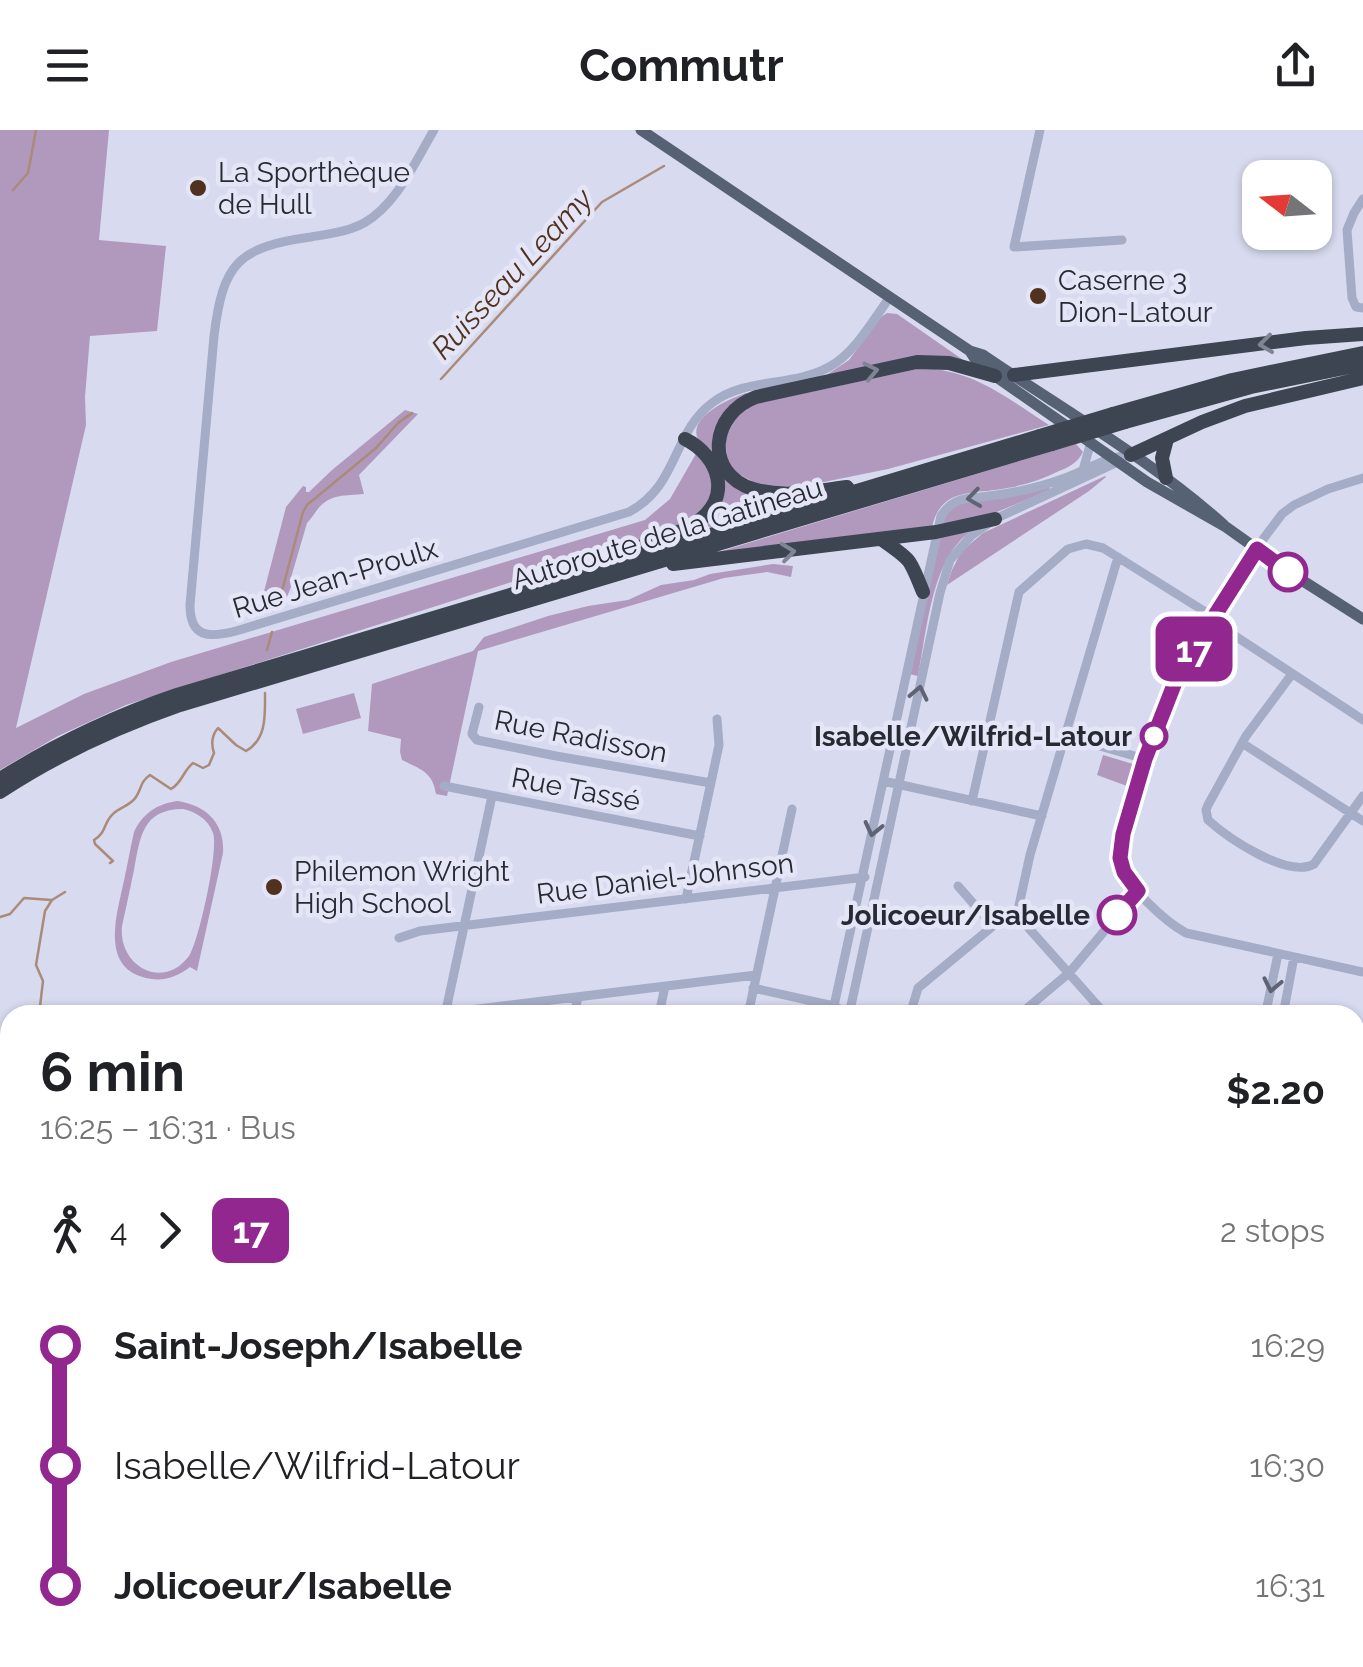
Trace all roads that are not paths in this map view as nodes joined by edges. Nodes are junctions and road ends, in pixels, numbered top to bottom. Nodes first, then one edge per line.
1 (434, 130) edge
2 (641, 130) edge
3 (1040, 130) edge
4 (1363, 199) edge
5 (1122, 240) dead end
6 (890, 297) junction
7 (1359, 307) edge
8 (1363, 334) edge
9 (970, 351) junction
10 (1363, 353) edge
11 (1363, 364) edge
12 (1014, 375) junction
13 (995, 376) junction
14 (1363, 378) edge
15 (1119, 418) junction
16 (685, 439) junction
17 (1167, 439) junction
18 (1046, 440) junction
19 (1091, 442) junction
20 (1120, 458) junction
21 (1083, 470) junction
22 (1166, 478) junction
23 (1363, 478) edge
24 (888, 481) junction
25 (995, 519) junction
26 (1224, 525) junction
27 (936, 532) junction
28 (881, 538) junction
29 (1257, 549) junction
30 (1118, 557) junction
31 (633, 569) junction
32 (568, 577) junction
33 (923, 592) junction
34 (1363, 619) edge
35 (1213, 620) junction
36 (1292, 674) junction
37 (479, 708) dead end
38 (717, 719) dead end
39 (1363, 720) edge
40 (1065, 736) junction
41 (1242, 743) junction
42 (1145, 759) junction
43 (0, 779) edge
44 (883, 781) junction
45 (711, 783) junction
46 (899, 784) junction
47 (444, 786) dead end
48 (0, 792) edge
49 (492, 796) junction
50 (1363, 796) edge
51 (972, 801) junction
52 (792, 808) dead end
53 (1351, 814) junction
54 (1042, 816) junction
55 (1363, 821) edge
56 (700, 836) junction
57 (862, 877) junction
58 (877, 880) junction
59 (958, 886) dead end
60 (774, 888) junction
61 (1138, 891) junction
62 (686, 899) junction
63 (1018, 910) junction
64 (852, 924) junction
65 (465, 925) junction
66 (993, 926) junction
67 (867, 928) junction
68 (399, 938) dead end
69 (1278, 954) junction
70 (1294, 957) junction
71 (1363, 972) edge
72 (1070, 973) junction
73 (756, 975) junction
74 (666, 986) junction
75 (753, 988) junction
76 (578, 997) junction
77 (447, 1005) edge
78 (515, 1005) edge
79 (576, 1005) edge
80 (662, 1005) edge
81 (750, 1005) edge
82 (816, 1005) edge
83 (835, 1005) edge
84 (849, 1005) edge
85 (913, 1005) edge
86 (1031, 1005) edge
87 (1097, 1005) edge
88 (1267, 1005) edge
89 (1285, 1005) edge

1 - 16 street, Rue Jean-Proulx
2 - 6 main road
3 - 5 street
4 - 7 street
6 - 9 main road
6 - 16 street, Rue Jean-Proulx
8 -> 12 highway
9 - 12 main road
9 - 13 main road
10 - 15 highway, Autoroute de la Gatineau
11 - 15 highway, Autoroute de la Gatineau
12 - 20 main road
13 - 19 main road
24 -> 13 highway
14 - 17 highway
15 - 18 highway, Autoroute de la Gatineau, bridge
16 - 32 highway
17 - 20 highway
17 - 22 highway
18 - 24 highway, Autoroute de la Gatineau
18 - 31 highway, Autoroute de la Gatineau
19 - 20 main road
19 - 21 street
20 - 21 street
20 - 22 main road
20 - 25 street
20 - 26 main road
21 -> 27 street
22 - 26 main road
23 - 29 street
24 - 32 highway, Autoroute de la Gatineau
25 - 27 highway
46 -> 25 street
26 - 29 main road
27 - 28 highway
27 - 33 street
31 -> 28 highway
28 - 33 highway
29 - 34 main road
29 - 35 street
30 - 35 street
30 - 40 street
30 - 51 street
31 - 48 highway, Autoroute de la Gatineau
32 - 43 highway, Autoroute de la Gatineau
33 - 44 street
35 - 36 street
35 - 42 street
36 - 39 street
36 - 41 street
37 - 45 street, Rue Radisson
38 - 45 street
40 - 42 street
40 - 54 street
41 - 53 street
41 - 53 street
42 - 61 street
44 - 46 street
44 -> 57 street
45 - 56 street
46 - 51 street
46 - 58 street
47 - 49 street, Rue Tassé
49 - 56 street, Rue Tassé
49 - 65 street
50 - 53 street
51 - 54 street
52 - 60 street
53 - 55 street
54 - 63 street
56 - 62 street
57 - 58 street, Rue Daniel-Johnson
57 - 60 street, Rue Daniel-Johnson
57 - 64 street
58 - 67 street
59 - 66 street
60 - 62 street, Rue Daniel-Johnson
60 - 73 street
61 - 69 street
61 - 72 street
62 - 65 street, Rue Daniel-Johnson
63 - 66 street
63 - 72 street
64 - 67 street
64 - 83 street
65 - 68 street, Rue Daniel-Johnson
65 - 77 street
66 - 85 street
67 - 84 street
69 - 70 street
69 -> 88 street
70 - 71 street
70 - 89 street
72 - 86 street
72 - 87 street
73 - 74 street
73 - 75 street
74 - 76 street
74 - 80 street
75 - 81 street
75 - 82 street
76 - 78 street
76 - 79 street

